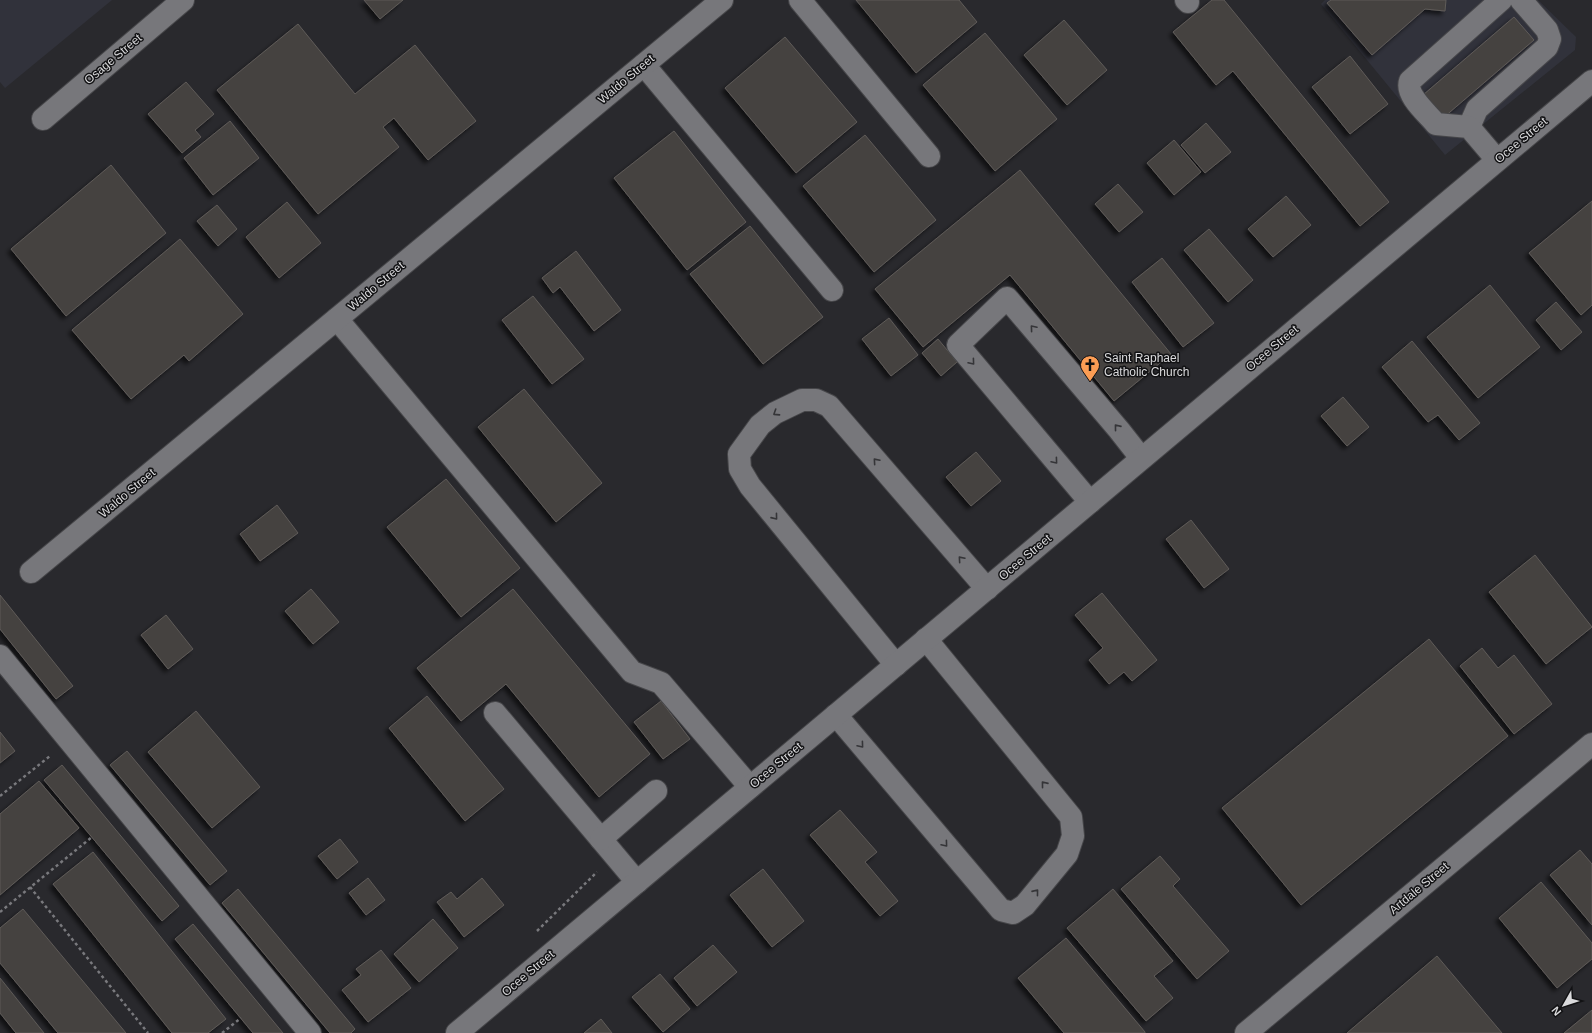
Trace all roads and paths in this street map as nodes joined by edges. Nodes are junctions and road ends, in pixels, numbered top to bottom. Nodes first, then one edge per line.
1 (183, 0) edge
2 (722, 0) edge
3 (800, 0) edge
4 (1502, 0) edge
5 (1521, 0) edge
6 (644, 65) junction
7 (1592, 81) edge
8 (43, 119) dead end
9 (1469, 128) junction
10 (929, 156) dead end
11 (1497, 160) junction
12 (832, 290) dead end
13 (337, 319) junction
14 (1141, 458) junction
15 (1090, 502) junction
16 (31, 572) dead end
17 (987, 589) junction
18 (926, 639) junction
19 (0, 656) edge
20 (896, 665) junction
21 (495, 712) dead end
22 (836, 715) junction
23 (69, 741) junction
24 (1592, 744) edge
25 (750, 787) junction
26 (656, 791) dead end
27 (0, 796) edge
28 (92, 837) dead end
29 (608, 847) junction
30 (637, 882) junction
31 (30, 887) junction
32 (0, 912) edge
33 (537, 931) dead end
34 (241, 1018) dead end
35 (148, 1033) edge
36 (222, 1033) edge
37 (310, 1033) edge
38 (457, 1033) edge
39 (1246, 1033) edge

1 - 8 street, Osage Street
2 - 6 street, Waldo Street
3 - 10 street
4 - 9 street
5 - 9 street
6 - 12 street
6 - 13 street, Waldo Street
7 - 11 street, Ocee Street
9 - 11 street
11 - 14 street, Ocee Street
13 - 16 street, Waldo Street
13 - 25 street
14 - 15 street, Ocee Street
14 -> 15 street
15 - 17 street, Ocee Street
17 - 18 street, Ocee Street
17 -> 20 street
18 - 20 street, Ocee Street
22 -> 18 street
19 - 23 street
20 - 22 street, Ocee Street
21 - 29 street
22 - 25 street, Ocee Street
23 - 27 path
23 - 37 street
24 - 39 street, Artdale Street
25 - 30 street, Ocee Street
26 - 29 street
28 - 31 path
29 - 30 street
29 - 33 path
30 - 38 street, Ocee Street
31 - 32 path
31 - 35 path
34 - 36 path

